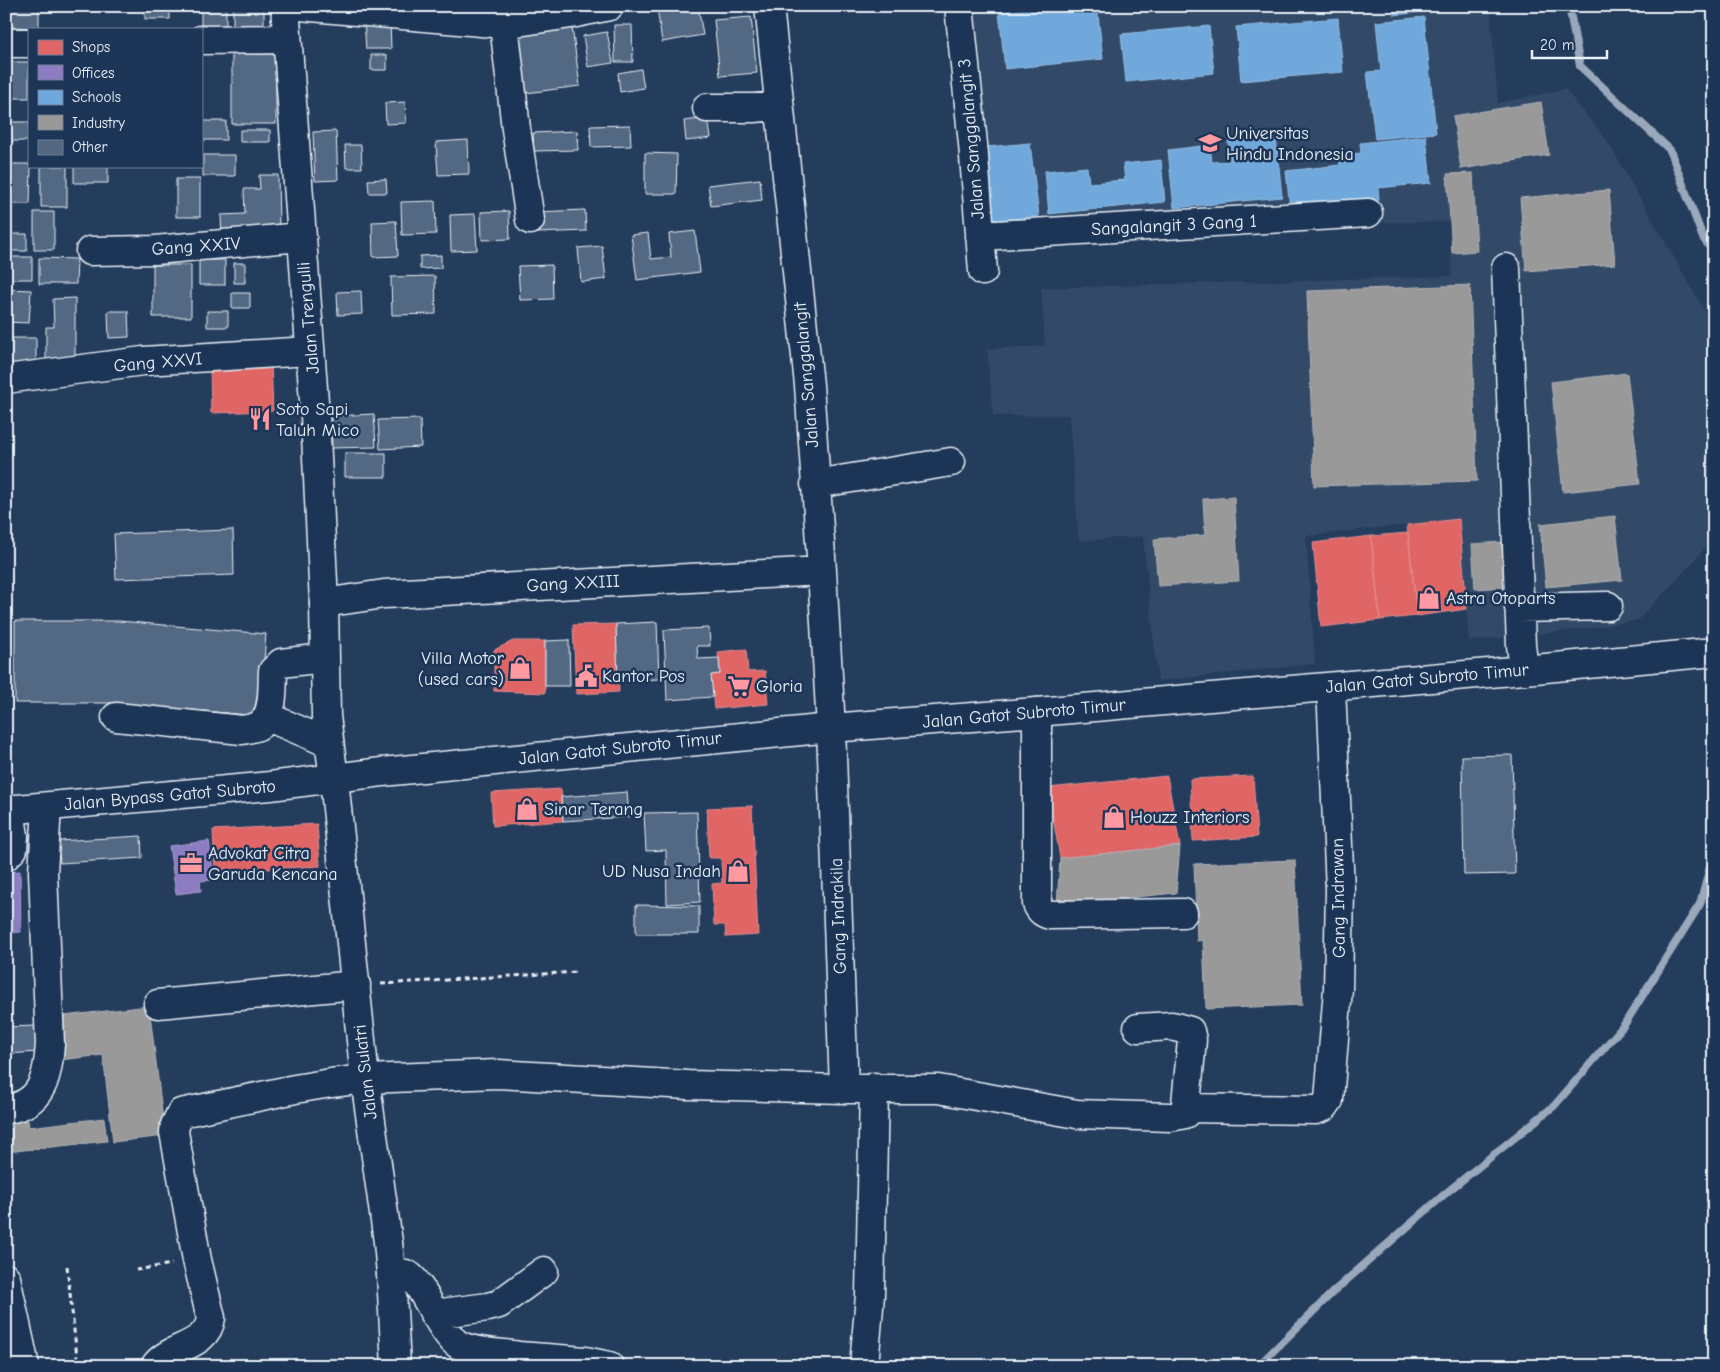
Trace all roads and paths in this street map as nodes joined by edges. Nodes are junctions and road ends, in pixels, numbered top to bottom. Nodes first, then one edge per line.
1 (284, 6) edge
2 (300, 6) edge
3 (609, 6) edge
4 (769, 6) edge
5 (959, 6) edge
6 (504, 24) junction
7 (287, 39) junction
8 (202, 40) edge
9 (28, 43) edge
10 (6, 44) edge
11 (780, 106) junction
12 (707, 108) dead end
13 (1368, 213) dead end
14 (530, 220) dead end
15 (980, 236) junction
16 (301, 237) junction
17 (90, 251) dead end
18 (1506, 268) dead end
19 (983, 271) dead end
20 (310, 352) junction
21 (6, 379) edge
22 (951, 462) dead end
23 (815, 484) junction
24 (822, 571) junction
25 (324, 603) junction
26 (1608, 606) dead end
27 (1519, 608) junction
28 (1714, 652) edge
29 (324, 658) junction
30 (1524, 670) junction
31 (1330, 687) junction
32 (1037, 712) junction
33 (268, 716) junction
34 (116, 717) dead end
35 (831, 736) junction
36 (329, 743) junction
37 (334, 779) junction
38 (47, 807) junction
39 (8, 810) edge
40 (6, 856) edge
41 (1183, 913) dead end
42 (576, 972) dead end
43 (356, 985) junction
44 (158, 1004) dead end
45 (1138, 1028) dead end
46 (365, 1080) junction
47 (874, 1087) junction
48 (844, 1088) junction
49 (1186, 1108) junction
50 (6, 1109) edge
51 (197, 1260) junction
52 (67, 1266) dead end
53 (136, 1270) dead end
54 (544, 1271) dead end
55 (391, 1274) junction
56 (6, 1278) edge
57 (434, 1314) junction
58 (518, 1361) edge
59 (25, 1366) edge
60 (78, 1366) edge
61 (155, 1366) edge
62 (396, 1366) edge
63 (609, 1366) edge
64 (864, 1366) edge

1 - 7 main road, Jalan Trengulli
2 - 6 main road
3 - 6 main road
4 - 11 main road, Jalan Sanggalangit
5 - 15 main road, Jalan Sanggalangit 3
6 - 14 main road
7 - 8 main road
7 - 16 main road, Jalan Trengulli
9 - 10 main road
11 - 12 main road
11 - 23 main road, Jalan Sanggalangit
13 - 15 main road, Sangalangit 3 Gang 1
15 - 19 main road, Jalan Sanggalangit 3
16 - 17 main road, Gang XXIV
16 - 20 main road, Jalan Trengulli
18 - 27 main road
20 - 21 main road, Gang XXVI
20 - 25 main road, Jalan Trengulli
22 - 23 main road
23 - 24 main road, Jalan Sanggalangit
24 - 25 main road, Gang XXIII
24 - 35 main road, Jalan Sanggalangit
25 - 29 main road, Jalan Trengulli
26 - 27 main road
27 - 30 main road
28 - 30 main road, Jalan Gatot Subroto Timur
29 - 33 main road
29 - 36 main road, Jalan Trengulli
30 - 31 main road, Jalan Gatot Subroto Timur
31 - 32 main road, Jalan Gatot Subroto Timur
31 - 49 main road, Gang Indrawan
32 - 35 main road, Jalan Gatot Subroto Timur
32 - 41 main road
33 - 34 main road
33 - 36 main road
35 - 37 main road, Jalan Gatot Subroto Timur
35 - 48 main road, Gang Indrakila
36 - 37 main road, Jalan Trengulli
37 - 38 main road, Jalan Bypass Gatot Subroto
37 - 43 main road, Jalan Sulatri
38 - 39 main road, Jalan Bypass Gatot Subroto
38 - 50 main road
39 - 40 main road
42 - 43 path
43 - 44 main road
43 - 46 main road, Jalan Sulatri
45 - 49 main road
46 - 48 main road
46 - 51 main road
46 - 55 main road, Jalan Sulatri
47 - 48 main road
47 - 49 main road
47 - 64 main road
51 - 53 path
51 - 61 main road
52 - 60 path
54 - 57 main road
55 - 57 main road
55 - 62 main road, Jalan Sulatri
56 - 59 main road
57 - 58 main road
58 - 63 main road

